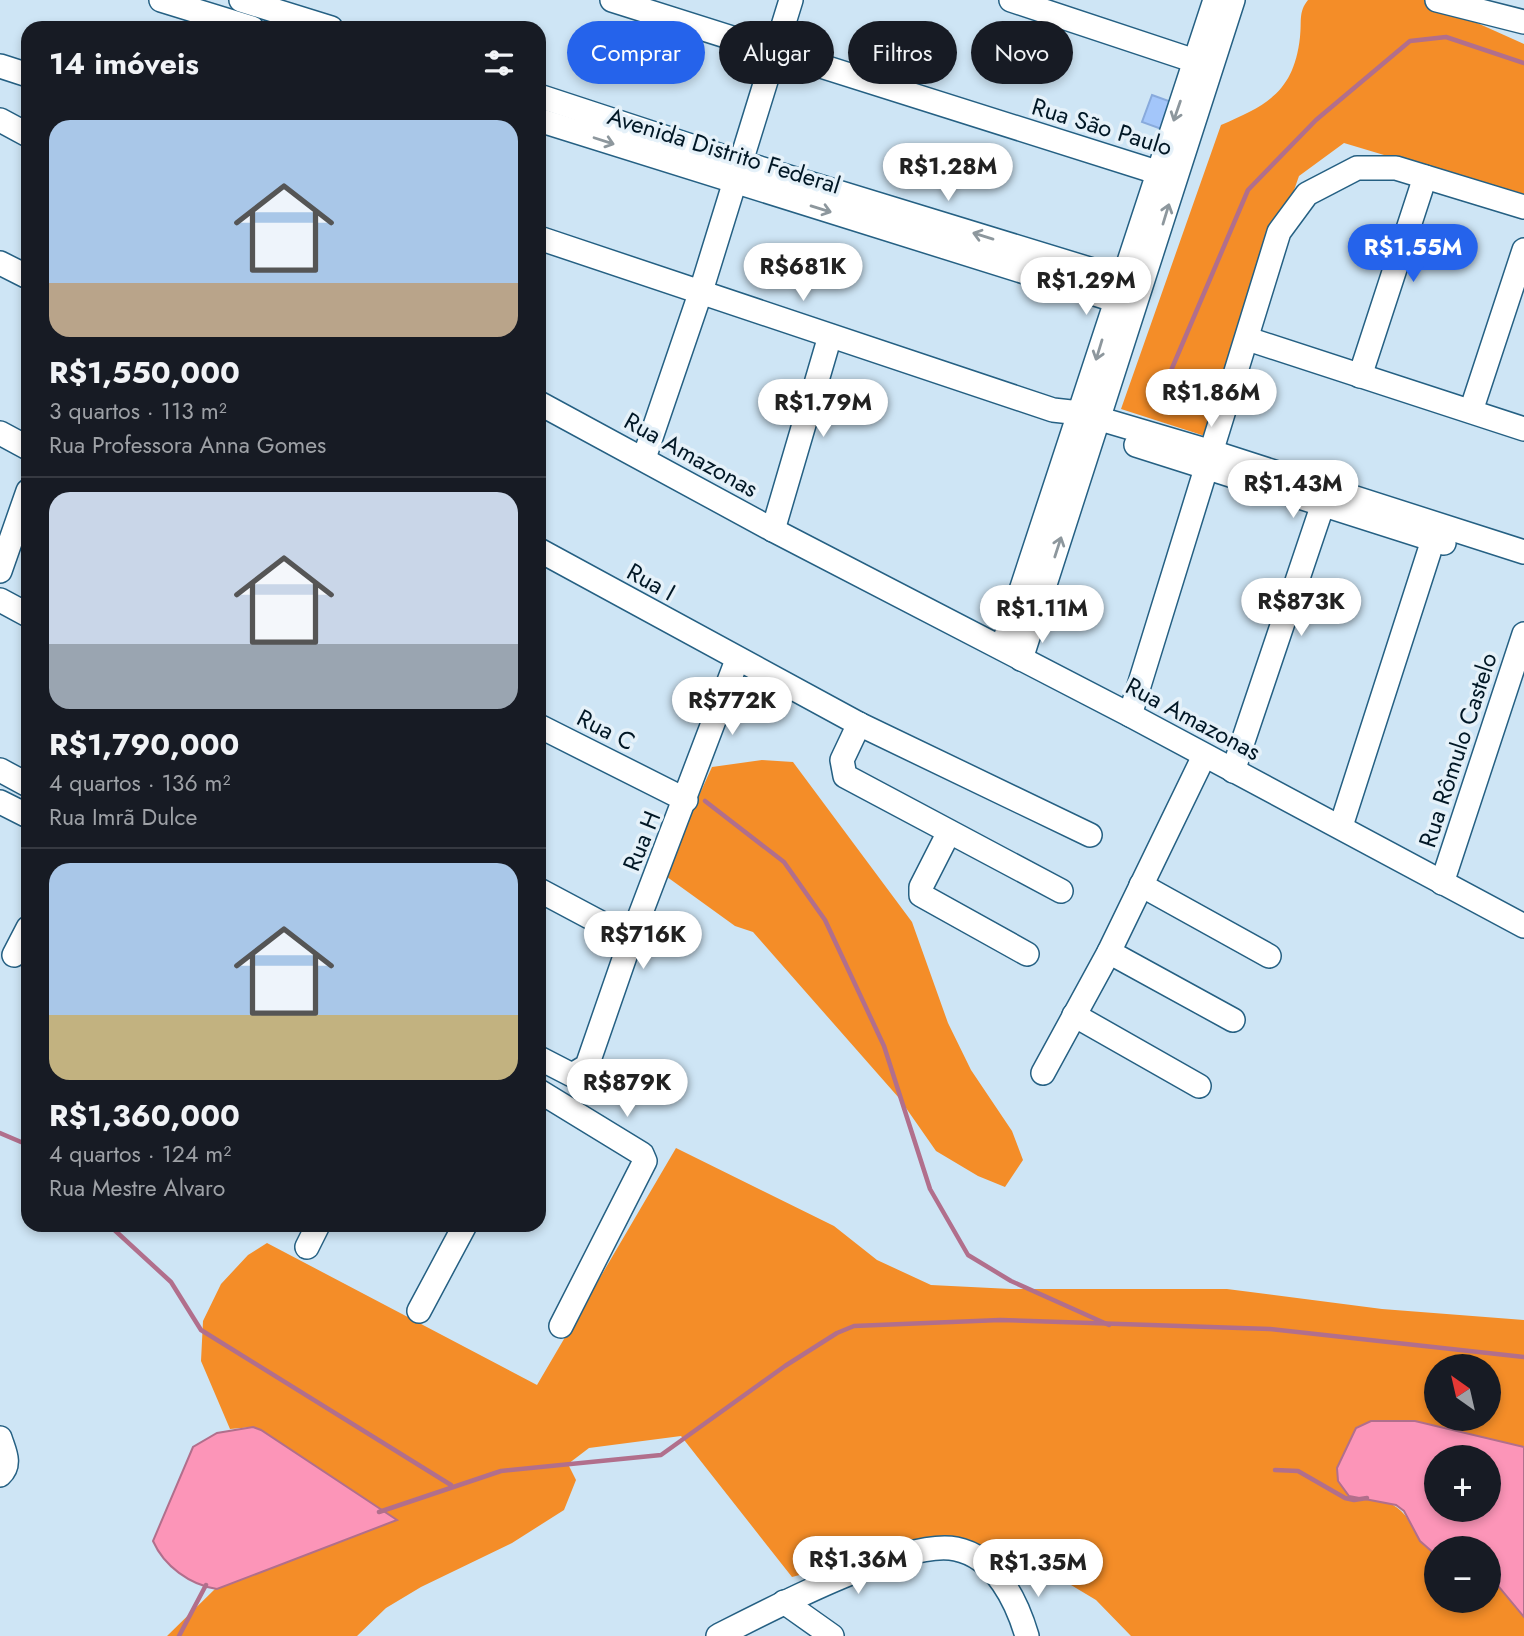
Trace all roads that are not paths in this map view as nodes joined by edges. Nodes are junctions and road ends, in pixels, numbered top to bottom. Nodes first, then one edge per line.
1 (161, 0) edge
2 (241, 0) edge
3 (612, 0) edge
4 (791, 0) edge
5 (1010, 0) edge
6 (1215, 0) edge
7 (1233, 0) edge
8 (1437, 0) edge
9 (268, 12) edge
10 (228, 21) edge
11 (303, 21) edge
12 (784, 21) edge
13 (1524, 22) edge
14 (719, 34) edge
15 (1203, 64) junction
16 (834, 71) edge
17 (764, 84) edge
18 (546, 99) edge
19 (1, 121) edge
20 (546, 122) edge
21 (21, 131) edge
22 (737, 172) junction
23 (1166, 175) junction
24 (1425, 177) junction
25 (1524, 207) edge
26 (546, 240) edge
27 (1524, 250) edge
28 (0, 263) edge
29 (21, 274) edge
30 (701, 291) junction
31 (1128, 292) junction
32 (830, 336) junction
33 (1248, 339) junction
34 (1360, 376) junction
35 (546, 407) edge
36 (1471, 411) junction
37 (1088, 422) junction
38 (1524, 429) edge
39 (0, 433) edge
40 (21, 444) edge
41 (645, 458) junction
42 (1209, 461) junction
43 (1325, 499) junction
44 (21, 511) edge
45 (773, 530) junction
46 (1433, 540) junction
47 (1524, 552) edge
48 (546, 554) edge
49 (1524, 567) edge
50 (0, 571) edge
51 (0, 600) edge
52 (21, 611) edge
53 (1524, 634) edge
54 (1012, 653) junction
55 (737, 660) junction
56 (1130, 715) junction
57 (859, 723) junction
58 (546, 730) edge
59 (1204, 757) junction
60 (0, 770) edge
61 (1233, 771) junction
62 (21, 781) edge
63 (686, 800) junction
64 (0, 802) edge
65 (21, 812) edge
66 (1340, 826) junction
67 (949, 832) junction
68 (1090, 835) dead end
69 (1442, 883) junction
70 (1141, 885) junction
71 (1061, 891) dead end
72 (546, 894) edge
73 (1524, 926) edge
74 (631, 939) junction
75 (21, 942) edge
76 (1108, 952) junction
77 (1027, 954) dead end
78 (14, 955) dead end
79 (1269, 956) dead end
80 (1074, 1015) junction
81 (1233, 1020) dead end
82 (546, 1062) edge
83 (562, 1070) junction
84 (1043, 1073) dead end
85 (1199, 1086) dead end
86 (546, 1089) edge
87 (546, 1095) edge
88 (314, 1232) edge
89 (461, 1232) edge
90 (307, 1247) dead end
91 (419, 1311) dead end
92 (561, 1325) dead end
93 (784, 1602) junction
94 (718, 1636) edge
95 (832, 1636) edge
96 (1027, 1636) edge

1 - 10 street
2 - 9 street
3 - 14 street, Rua São Paulo
4 - 12 street
5 - 15 street
6 - 15 street
7 - 15 street
8 - 13 street
9 - 11 street
15 - 23 street
16 - 23 street, Rua São Paulo
17 - 22 street
18 - 22 street, Avenida Distrito Federal
19 - 21 street
20 -> 22 street, Avenida Distrito Federal
22 - 30 street
22 - 31 street, Avenida Distrito Federal
23 - 31 street
24 - 25 street
24 - 33 street
24 - 34 street
26 - 30 street
27 - 36 street
28 - 29 street
30 - 32 street
30 - 41 street
31 - 37 street
32 - 37 street
32 - 45 street
33 - 34 street
33 - 42 street
34 - 36 street
35 - 41 street, Rua Amazonas
36 - 38 street
37 - 42 street
37 - 54 street
39 - 40 street
41 - 45 street, Rua Amazonas
42 - 43 street
42 - 56 street
43 - 46 street
43 - 47 street
43 - 61 street
44 - 50 street
45 - 54 street, Rua Amazonas
46 - 49 street
46 - 66 street
48 - 55 street, Rua I
51 - 52 street
53 - 69 street, Rua Rômulo Castelo
54 - 56 street, Rua Amazonas
55 - 57 street, Rua I
55 - 63 street, Rua H
56 - 59 street, Rua Amazonas
57 - 67 street
57 - 68 street, Rua I
58 - 63 street, Rua C
59 - 61 street, Rua Amazonas
59 - 70 street
60 - 62 street
61 - 66 street, Rua Amazonas
63 - 74 street, Rua H
64 - 65 street
66 - 69 street, Rua Amazonas
67 - 71 street
67 - 77 street
69 - 73 street, Rua Amazonas
70 - 76 street
70 - 79 street
72 - 74 street
74 - 83 street, Rua H
75 - 78 street
76 - 80 street
76 - 81 street
80 - 84 street
80 - 85 street
82 - 83 street
83 - 86 street
87 - 92 street
88 - 90 street
89 - 91 street
93 - 94 street
93 - 95 street
93 - 96 street

